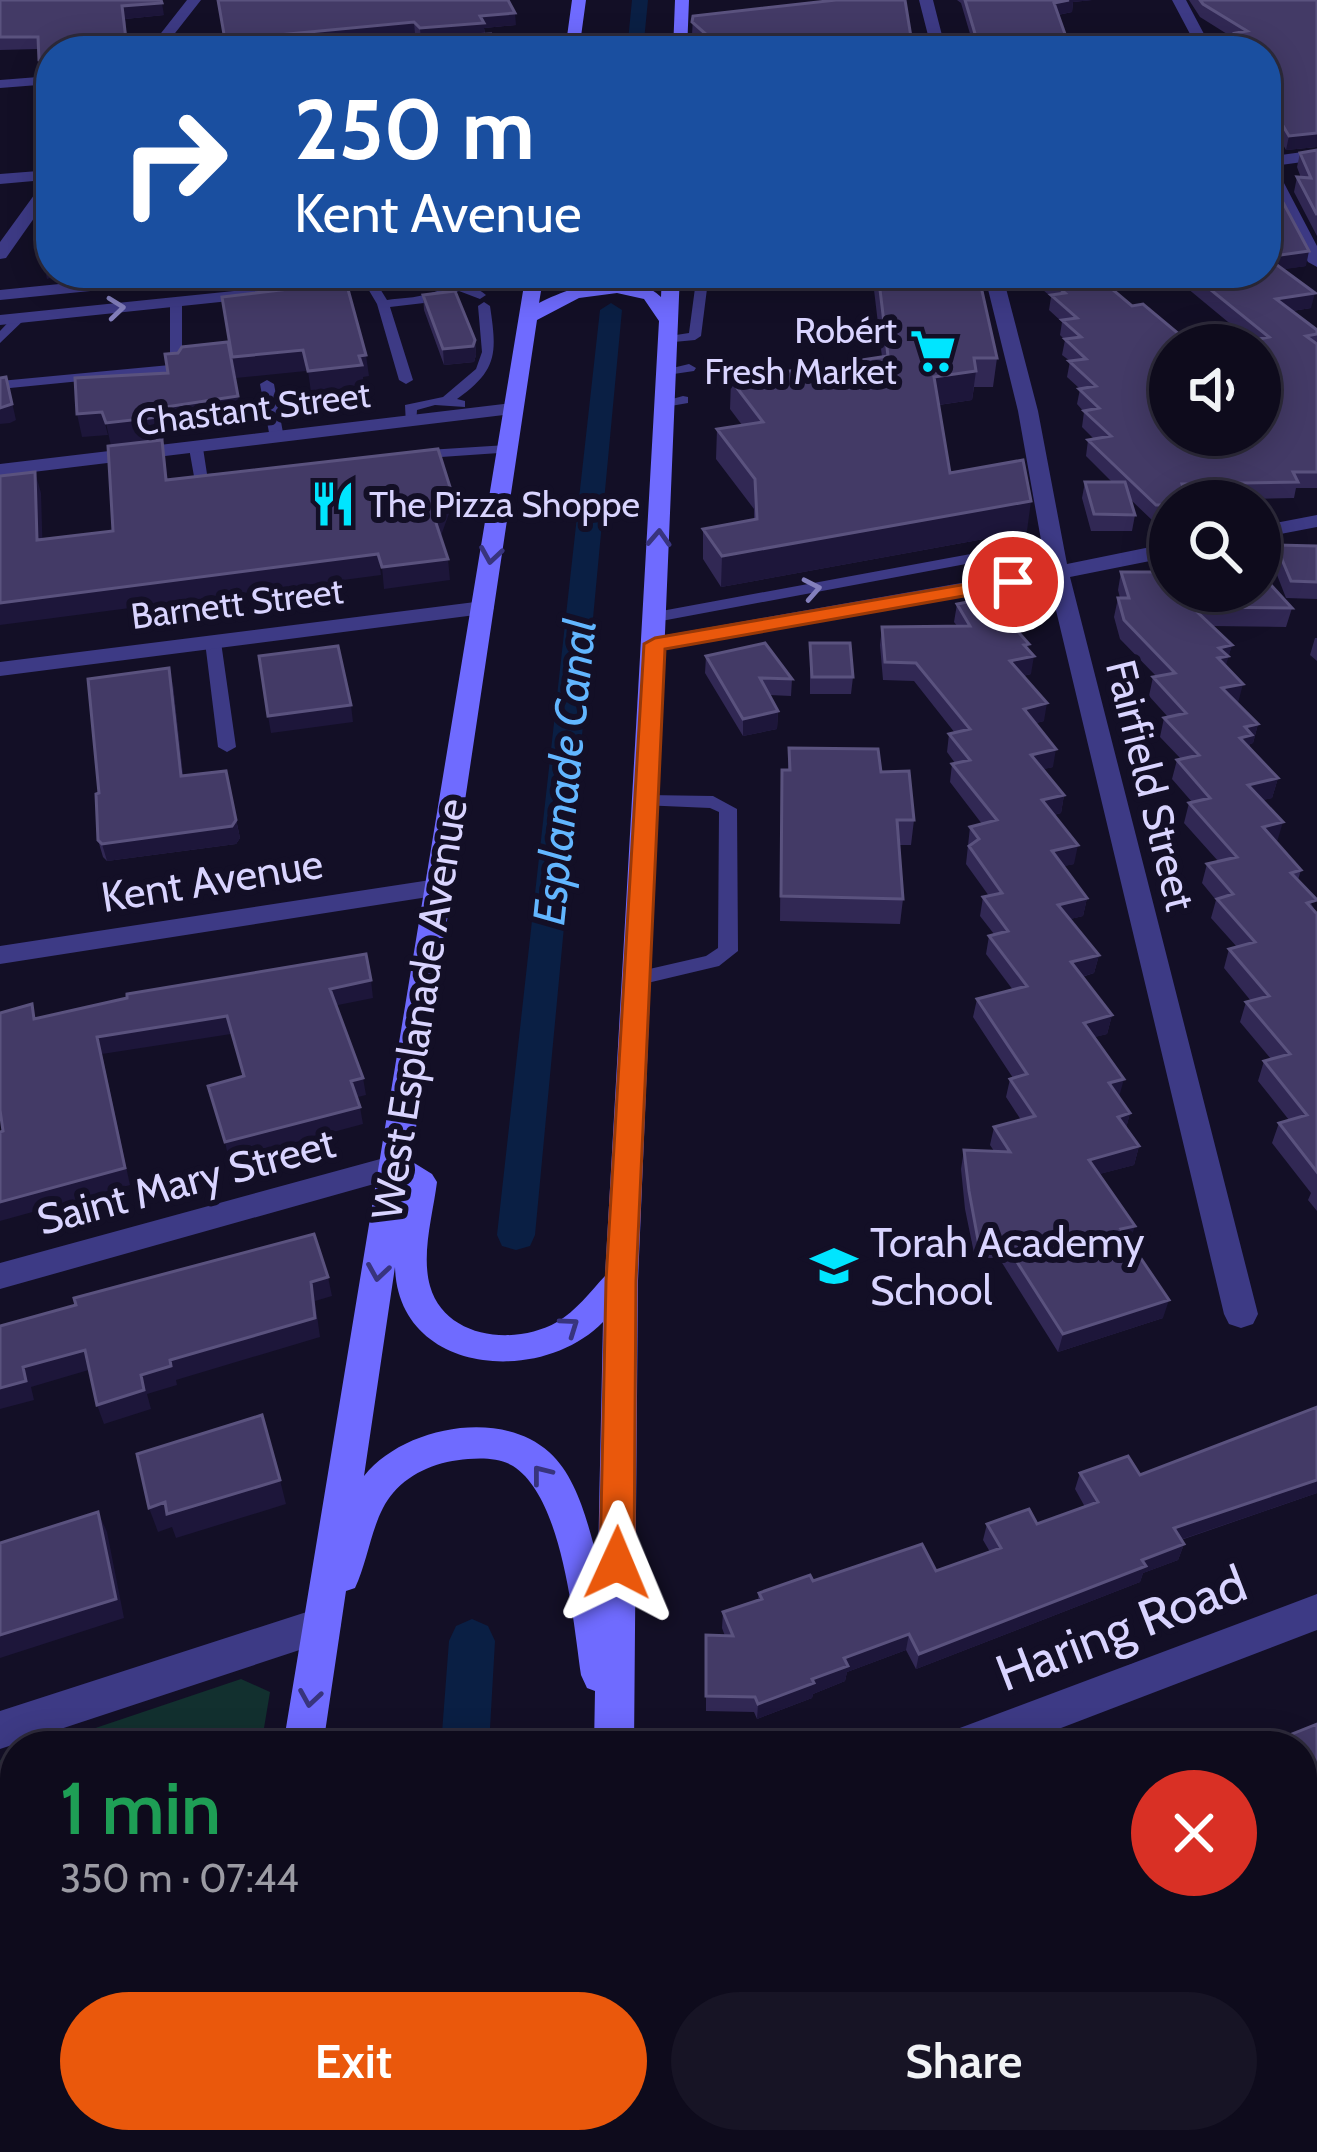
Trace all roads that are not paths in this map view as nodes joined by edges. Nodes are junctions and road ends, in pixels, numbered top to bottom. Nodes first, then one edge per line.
1 (194, 0) edge
2 (579, 0) edge
3 (682, 0) edge
4 (926, 0) edge
5 (1178, 0) edge
6 (166, 36) edge
7 (574, 36) edge
8 (681, 36) edge
9 (935, 36) edge
10 (1198, 36) edge
11 (36, 81) edge
12 (0, 84) edge
13 (1317, 136) edge
14 (1281, 141) edge
15 (1317, 155) edge
16 (1281, 161) edge
17 (0, 179) edge
18 (36, 179) edge
19 (1281, 192) edge
20 (36, 201) edge
21 (0, 254) edge
22 (1317, 262) edge
23 (70, 288) edge
24 (318, 288) edge
25 (374, 288) edge
26 (456, 288) edge
27 (461, 288) edge
28 (533, 288) edge
29 (582, 288) edge
30 (618, 288) edge
31 (670, 288) edge
32 (701, 288) edge
33 (997, 288) edge
34 (300, 290) edge
35 (277, 292) edge
36 (0, 295) edge
37 (176, 303) junction
38 (383, 304) junction
39 (528, 316) junction
40 (10, 319) edge
41 (669, 331) junction
42 (0, 339) edge
43 (406, 380) dead end
44 (267, 384) dead end
45 (0, 385) edge
46 (447, 400) junction
47 (513, 409) junction
48 (467, 415) junction
49 (411, 422) junction
50 (277, 438) junction
51 (196, 448) junction
52 (507, 449) junction
53 (400, 456) edge
54 (0, 470) edge
55 (245, 474) edge
56 (1317, 521) edge
57 (1281, 528) edge
58 (1052, 544) junction
59 (1149, 554) edge
60 (941, 565) junction
61 (1058, 573) junction
62 (962, 592) junction
63 (714, 607) junction
64 (483, 608) junction
65 (655, 631) junction
66 (730, 632) junction
67 (213, 642) junction
68 (0, 669) edge
69 (227, 747) dead end
70 (647, 801) junction
71 (436, 888) junction
72 (0, 955) edge
73 (639, 978) junction
74 (395, 1167) junction
75 (0, 1276) edge
76 (621, 1281) junction
77 (1241, 1314) dead end
78 (1317, 1612) edge
79 (322, 1625) junction
80 (0, 1730) edge
81 (305, 1731) edge
82 (611, 1731) edge
83 (614, 1731) edge
84 (1003, 1731) edge

1 - 6 street
2 - 7 main road
3 - 8 main road
4 - 9 street
5 - 10 street
11 - 12 street
13 - 14 street
15 - 16 street
17 - 18 street
19 - 22 street
20 - 21 street
23 - 36 street
24 - 34 street
25 - 38 lane
26 - 38 lane
27 - 46 lane
28 - 39 main road, West Esplanade Avenue
29 - 39 main road
30 - 41 main road
31 - 41 main road
32 - 41 lane
33 - 58 street, Fairfield Street
35 - 37 street
40 -> 37 street
37 - 45 lane
38 - 43 lane
39 - 47 main road, West Esplanade Avenue
40 - 42 lane
65 -> 41 main road
44 - 50 lane
46 - 48 lane
46 - 49 lane
47 - 48 street, Chastant Street
47 - 52 main road, West Esplanade Avenue
48 - 49 street, Chastant Street
49 - 50 street, Chastant Street
50 - 51 street, Chastant Street
51 - 54 street, Chastant Street
51 - 55 lane
52 - 53 lane
52 -> 64 main road, West Esplanade Avenue
56 - 57 street
58 - 60 lane
58 - 61 street, Fairfield Street
59 - 61 street
60 - 62 lane
63 -> 60 lane
61 - 62 street
61 - 77 street, Fairfield Street
62 - 66 street
63 - 65 lane
63 - 66 lane
64 - 67 street, Barnett Street
64 - 71 main road, West Esplanade Avenue
65 - 66 street
65 - 70 main road
67 - 68 street, Barnett Street
67 - 69 lane
70 - 73 main road
70 - 73 lane
71 - 72 street, Kent Avenue
71 - 74 main road, West Esplanade Avenue
73 - 76 main road
74 - 75 street, Saint Mary Street
74 -> 76 main road
74 -> 79 main road, West Esplanade Avenue
76 - 83 main road
78 - 84 street, Haring Road
79 - 80 street
79 -> 81 main road, West Esplanade Avenue
82 -> 79 main road

